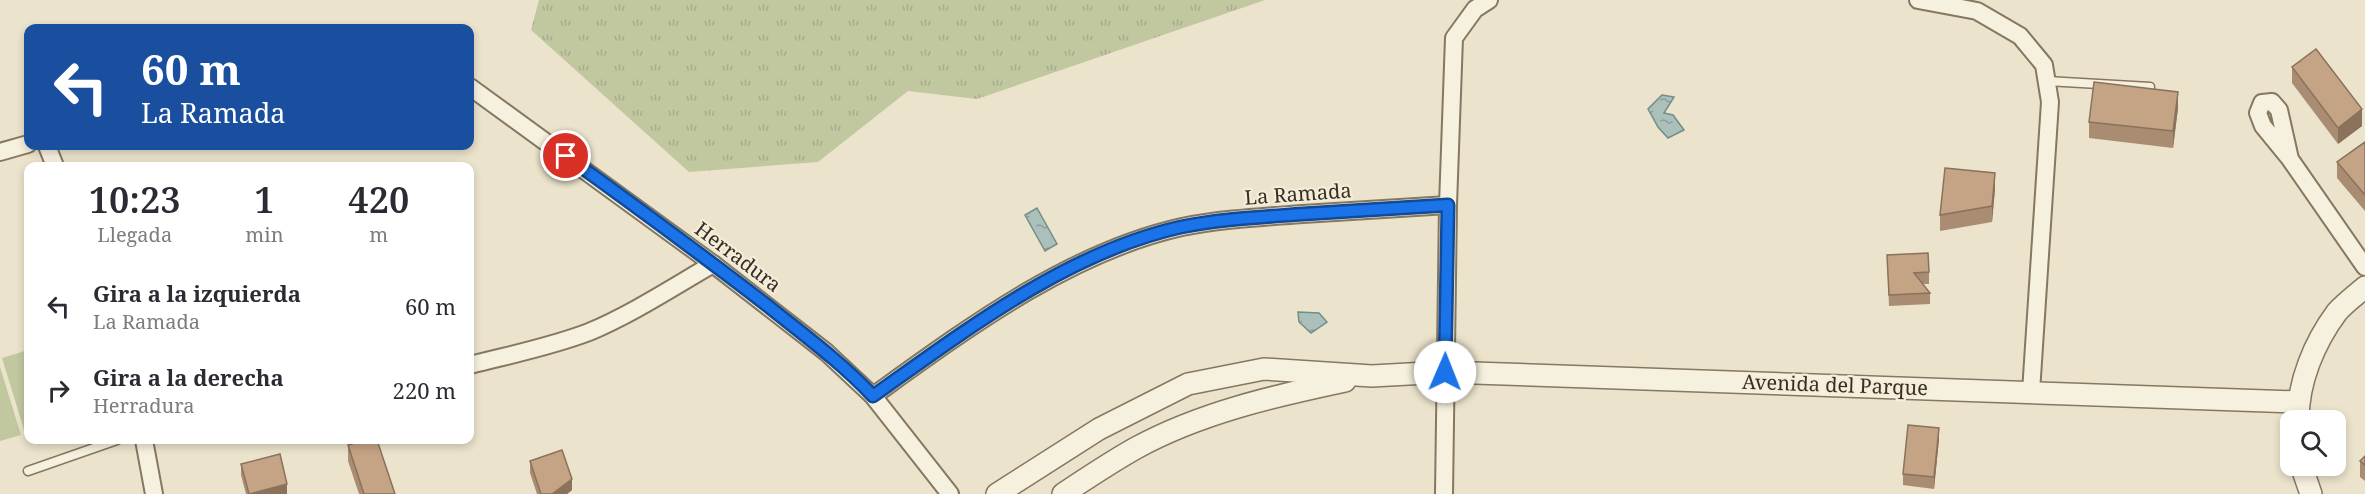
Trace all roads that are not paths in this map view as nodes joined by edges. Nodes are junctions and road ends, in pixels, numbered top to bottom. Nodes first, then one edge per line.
1 (1489, 0) edge
2 (1918, 0) edge
3 (2047, 81) junction
4 (2150, 87) edge
5 (474, 90) edge
6 (24, 145) edge
7 (0, 152) edge
8 (2290, 159) dead end
9 (1448, 205) junction
10 (713, 264) junction
11 (2365, 267) edge
12 (2365, 287) edge
13 (474, 364) edge
14 (1445, 372) junction
15 (1372, 376) junction
16 (2031, 392) junction
17 (873, 396) junction
18 (2284, 410) edge
19 (2298, 410) edge
20 (106, 444) edge
21 (146, 444) edge
22 (28, 471) dead end
23 (2305, 476) edge
24 (154, 494) edge
25 (950, 494) edge
26 (997, 494) edge
27 (1063, 494) edge
28 (1444, 494) edge
29 (2311, 494) edge

1 - 9 street
2 - 3 street
3 - 4 lane
3 - 16 street
5 - 10 street, Herradura
6 - 7 street
8 - 11 street
9 - 14 street
9 - 17 street, La Ramada
10 - 13 street
10 - 17 street, Herradura
12 - 19 street
14 - 15 street, Avenida del Parque
14 - 16 street, Avenida del Parque
14 - 28 street
15 - 26 street, Avenida del Parque
15 - 27 street, Avenida del Parque
16 - 18 street, Avenida del Parque
17 - 25 street, Herradura
20 - 22 lane
21 - 24 street
23 - 29 street

